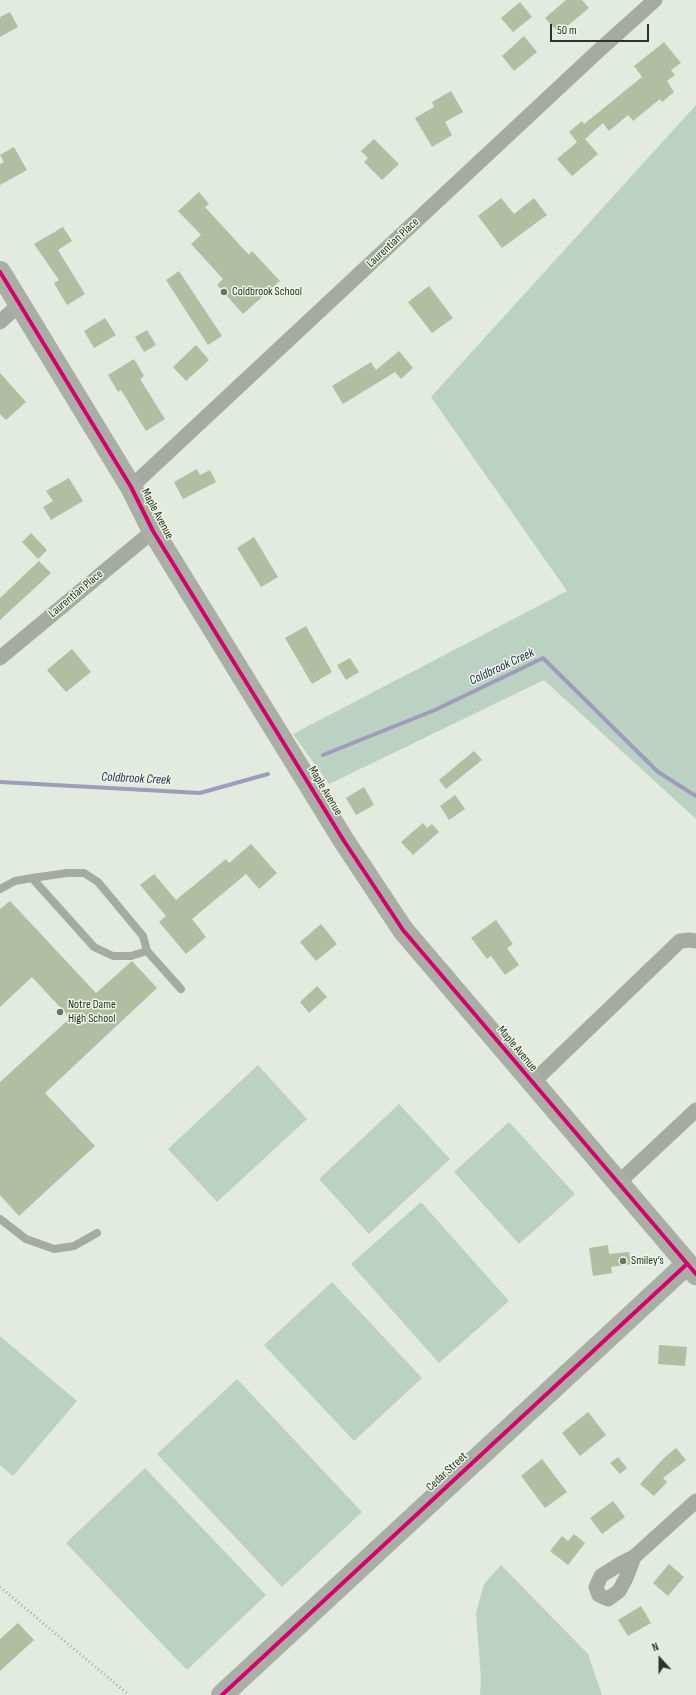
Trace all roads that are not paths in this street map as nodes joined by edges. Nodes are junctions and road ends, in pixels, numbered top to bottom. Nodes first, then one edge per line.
1 (655, 0) edge
2 (0, 272) edge
3 (20, 304) junction
4 (0, 322) edge
5 (131, 486) junction
6 (153, 531) junction
7 (0, 658) edge
8 (32, 878) junction
9 (0, 889) edge
10 (696, 941) edge
11 (147, 951) junction
12 (181, 989) dead end
13 (532, 1083) junction
14 (696, 1110) edge
15 (618, 1183) junction
16 (0, 1219) edge
17 (97, 1233) dead end
18 (691, 1269) edge
19 (696, 1502) edge
20 (634, 1557) dead end
21 (222, 1695) edge

1 - 5 street, Laurentian Place
2 - 3 main road, Maple Avenue
3 - 4 street
3 - 5 main road, Maple Avenue
5 - 6 main road, Maple Avenue
6 - 7 street, Laurentian Place
6 - 13 main road, Maple Avenue
8 - 9 lane
8 - 11 lane
8 - 11 lane
10 - 13 street
11 - 12 lane
13 - 15 main road, Maple Avenue
14 - 15 street
15 - 18 main road, Maple Avenue
16 - 17 lane
18 - 21 main road, Cedar Street
19 - 20 street

